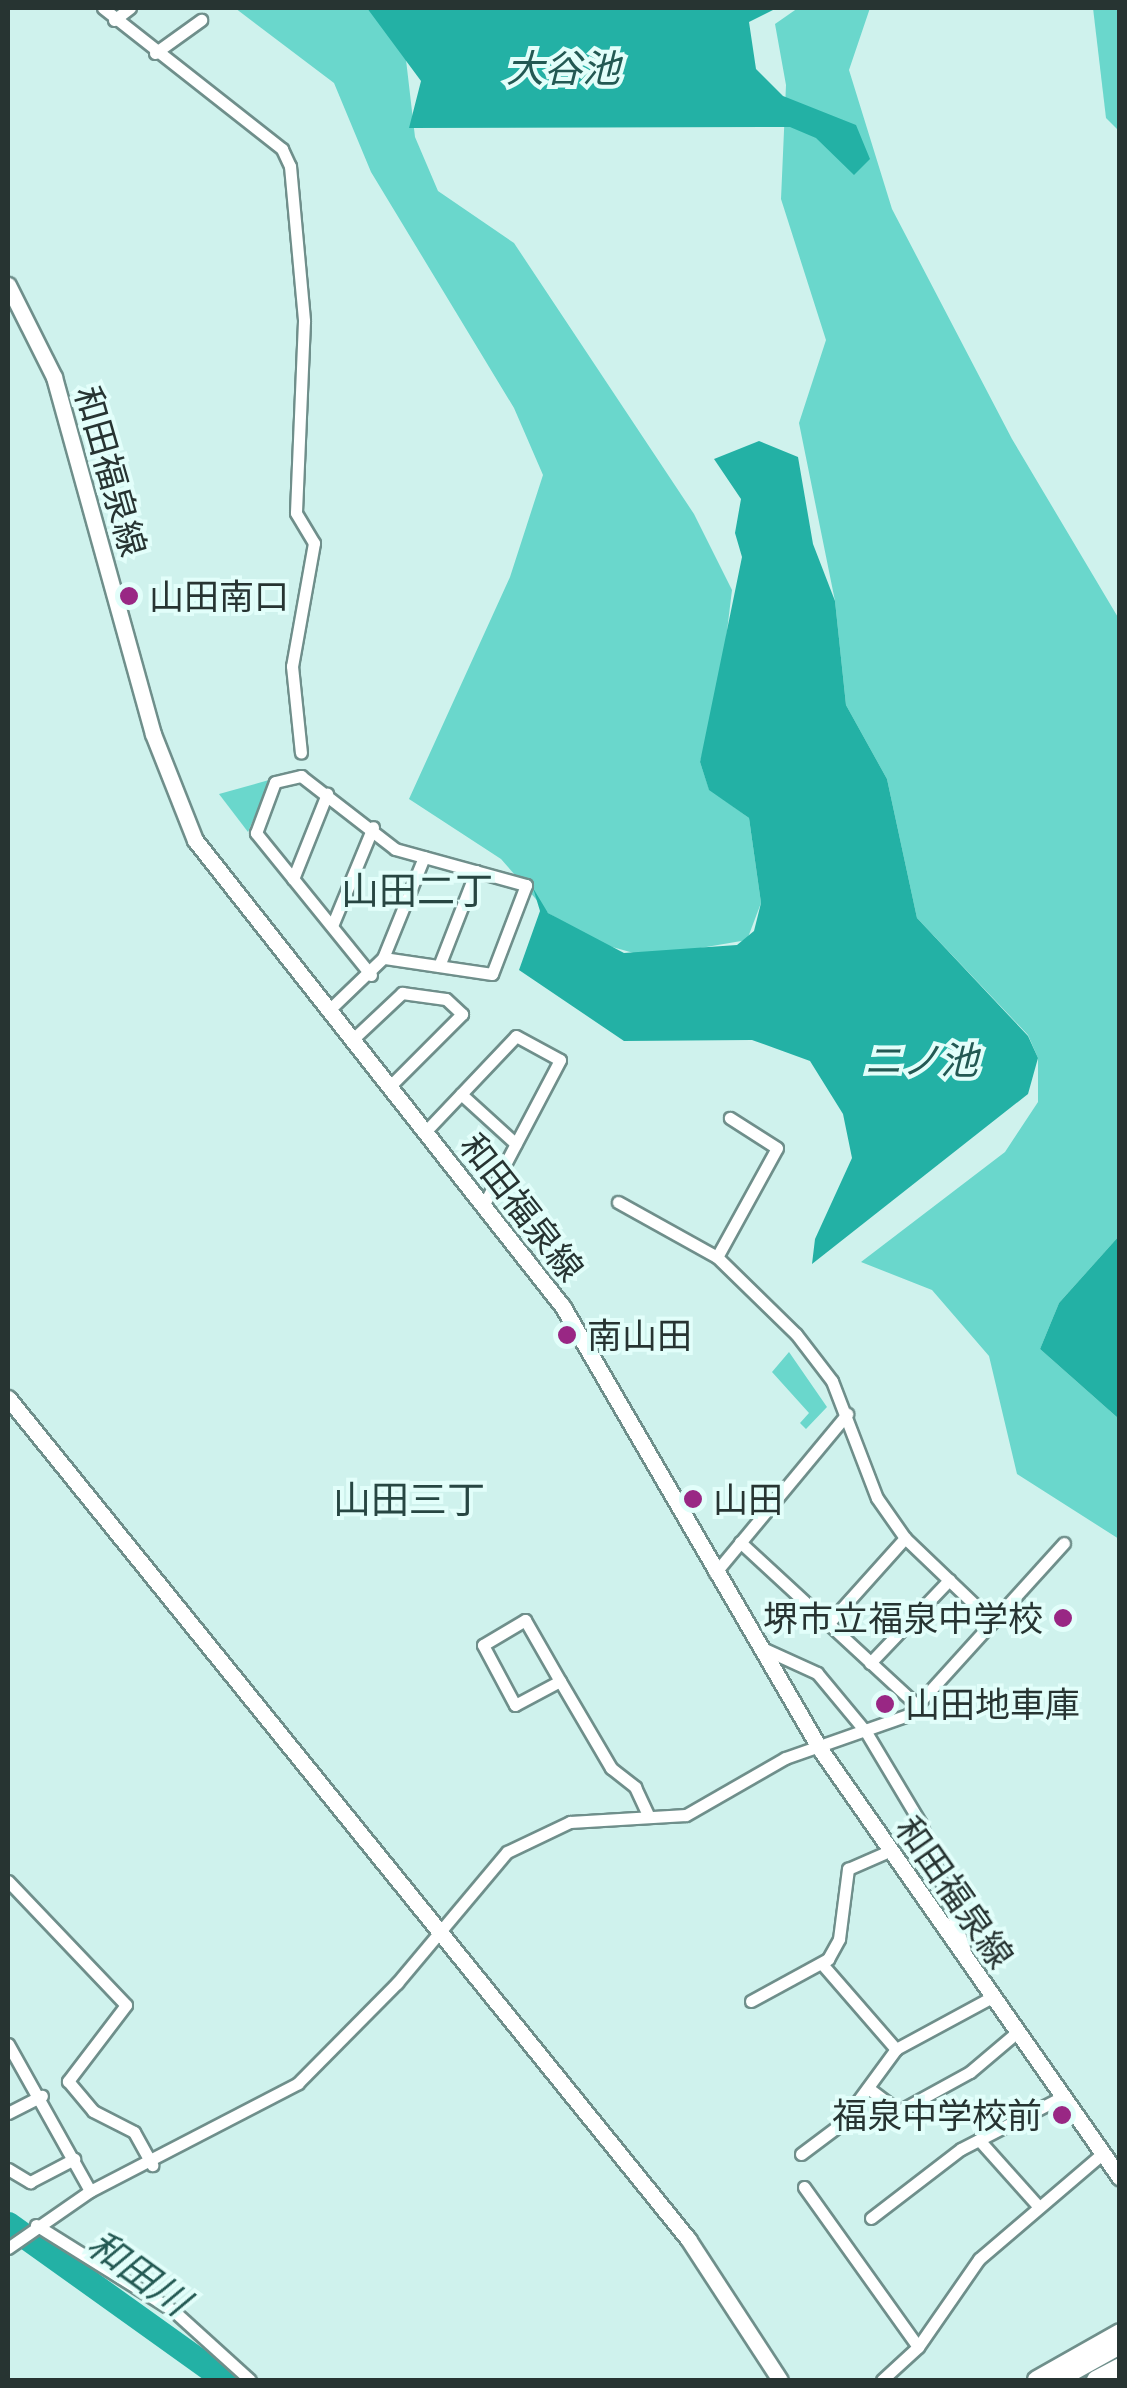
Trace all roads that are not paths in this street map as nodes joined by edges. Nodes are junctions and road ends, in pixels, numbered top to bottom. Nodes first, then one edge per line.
1 (103, 8) edge
2 (130, 8) edge
3 (114, 20) junction
4 (201, 20) dead end
5 (155, 53) junction
6 (8, 286) edge
7 (301, 753) dead end
8 (327, 794) junction
9 (373, 827) junction
10 (424, 856) junction
11 (476, 872) junction
12 (293, 878) junction
13 (332, 926) junction
14 (383, 958) junction
15 (439, 966) junction
16 (371, 975) junction
17 (329, 1010) junction
18 (352, 1040) junction
19 (389, 1087) junction
20 (461, 1094) junction
21 (730, 1118) dead end
22 (424, 1132) junction
23 (516, 1144) junction
24 (618, 1202) dead end
25 (483, 1206) junction
26 (717, 1257) junction
27 (8, 1398) edge
28 (847, 1414) junction
29 (905, 1538) junction
30 (740, 1542) junction
31 (1064, 1543) dead end
32 (714, 1573) junction
33 (949, 1580) junction
34 (992, 1622) junction
35 (828, 1626) junction
36 (756, 1646) junction
37 (870, 1663) junction
38 (560, 1681) junction
39 (918, 1706) junction
40 (866, 1732) junction
41 (820, 1749) junction
42 (648, 1815) junction
43 (889, 1851) junction
44 (8, 1881) edge
45 (438, 1930) junction
46 (822, 1964) junction
47 (970, 1967) junction
48 (992, 1997) junction
49 (751, 2002) dead end
50 (1016, 2033) junction
51 (8, 2044) edge
52 (896, 2048) junction
53 (868, 2088) junction
54 (42, 2096) junction
55 (1062, 2097) junction
56 (8, 2113) edge
57 (979, 2140) junction
58 (801, 2154) dead end
59 (74, 2160) junction
60 (1113, 2164) edge
61 (152, 2165) junction
62 (8, 2168) edge
63 (804, 2187) dead end
64 (90, 2191) junction
65 (1038, 2206) junction
66 (872, 2218) dead end
67 (34, 2228) junction
68 (8, 2248) edge
69 (1120, 2333) edge
70 (1120, 2345) edge
71 (918, 2347) junction
72 (1120, 2367) edge
73 (250, 2380) edge
74 (780, 2380) edge
75 (882, 2380) edge
76 (1037, 2380) edge
77 (1057, 2380) edge
78 (1096, 2380) edge

1 - 3 street
2 - 3 street
3 - 5 street
4 - 5 street
5 - 7 street
6 - 17 main road, 和田福泉線
8 - 9 street
8 - 12 street
8 - 12 street
9 - 10 street
9 - 13 street
10 - 11 street
10 - 14 street
11 - 15 street
11 - 15 street
12 - 13 street
13 - 16 street
14 - 15 street
14 - 16 street
16 - 17 street
17 - 18 main road, 和田福泉線
18 - 19 main road, 和田福泉線
18 - 19 street
19 - 22 main road, 和田福泉線
20 - 22 street
20 - 23 street
20 - 23 street
21 - 26 street
22 - 25 main road, 和田福泉線
23 - 25 street
24 - 26 street
25 - 32 main road, 和田福泉線
26 - 28 street
27 - 45 main road
28 - 29 street
28 - 30 street
29 - 33 street
29 - 35 street
30 - 32 street
30 - 35 street
31 - 34 street
32 - 36 main road, 和田福泉線
33 - 34 street
33 - 37 street
34 - 39 street
35 - 37 street
36 - 40 street
36 - 41 main road, 和田福泉線
37 - 39 street
38 - 38 street
38 - 42 street
39 - 40 street
40 - 41 street
40 - 47 street
41 - 42 street
41 - 43 main road, 和田福泉線
42 - 45 street
43 - 46 street
43 - 47 main road, 和田福泉線
44 - 61 street
45 - 61 street
45 - 74 main road
46 - 49 street
46 - 52 street
47 - 48 main road, 和田福泉線
48 - 50 main road, 和田福泉線
48 - 52 street
50 - 53 street
50 - 55 main road, 和田福泉線
51 - 54 street
52 - 53 street
53 - 58 street
54 - 56 street
54 - 59 street
55 - 57 street
55 - 60 main road, 和田福泉線
57 - 65 street
57 - 66 street
59 - 62 street
59 - 64 street
60 - 65 street
61 - 64 street
63 - 71 street
64 - 67 street
65 - 71 street
67 - 68 street
67 - 73 street
69 - 76 main road
70 - 77 main road
71 - 75 street
72 - 78 main road

